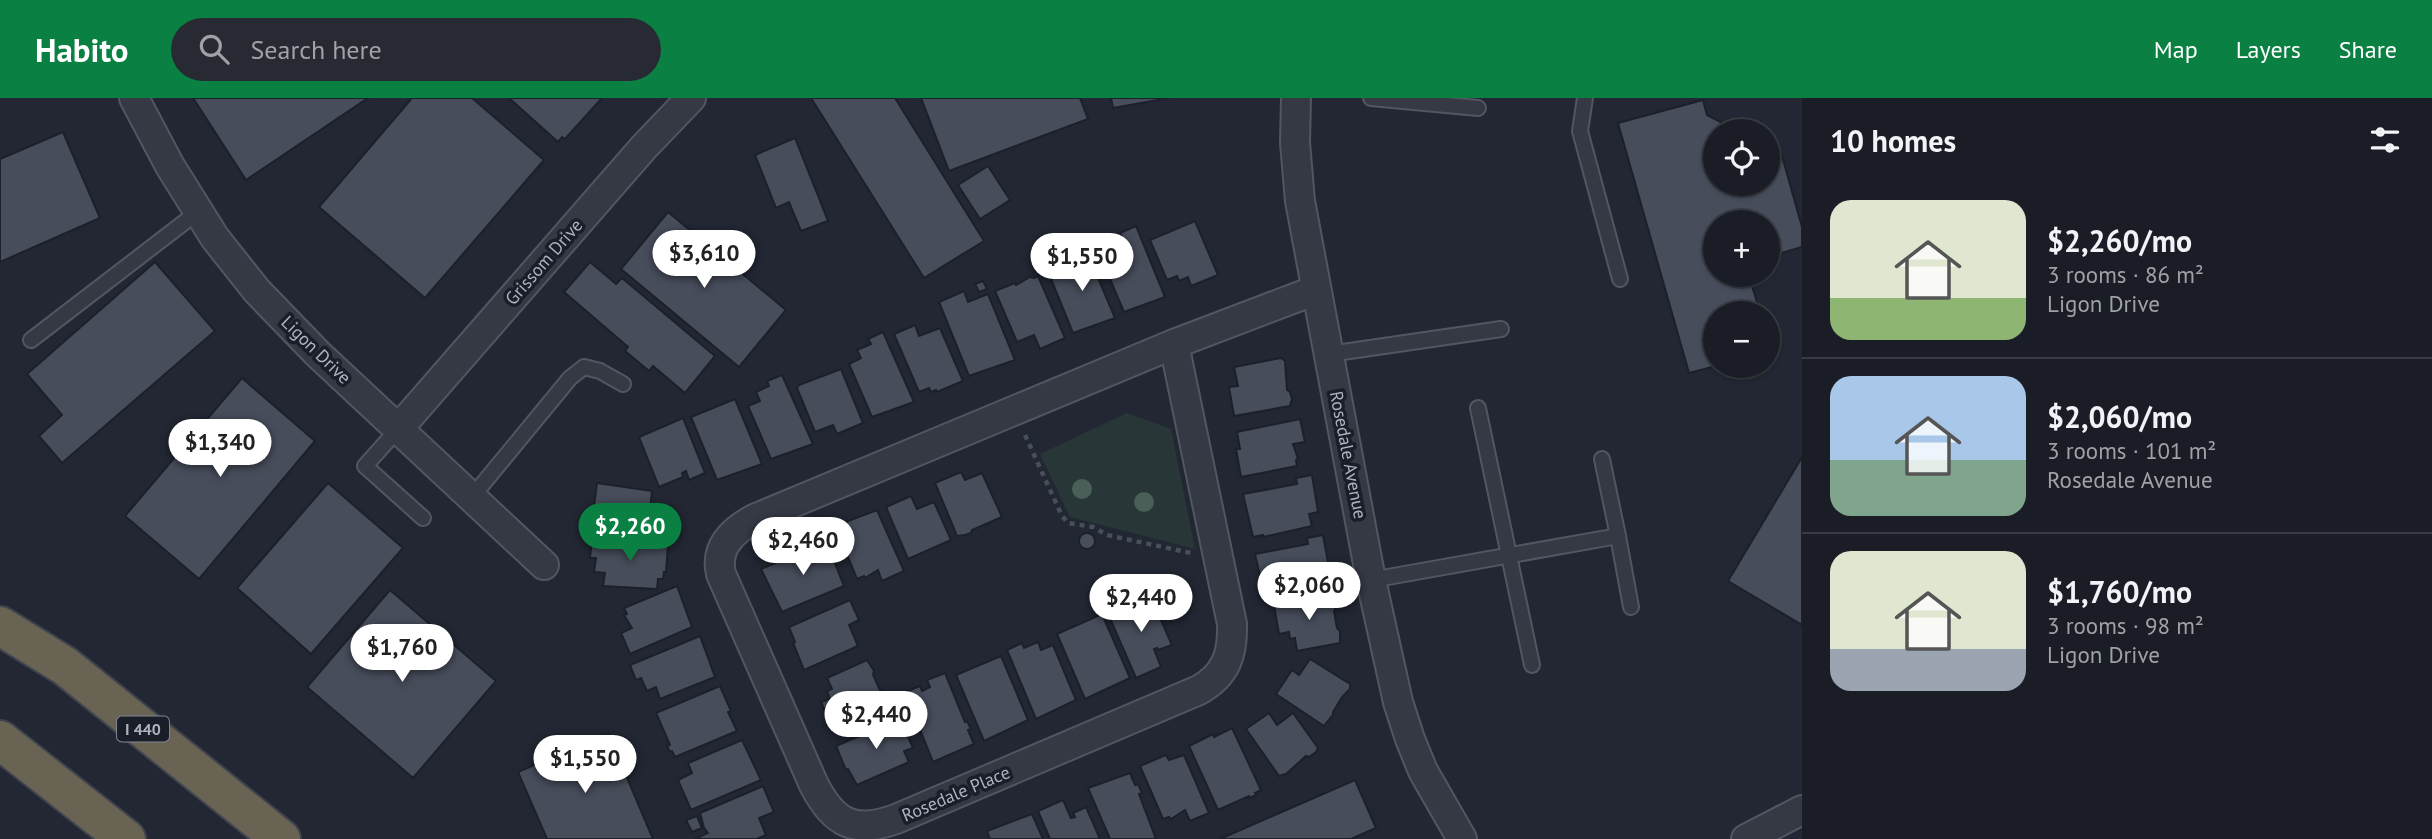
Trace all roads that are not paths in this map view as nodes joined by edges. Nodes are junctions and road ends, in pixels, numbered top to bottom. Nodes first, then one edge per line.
1 (134, 98) edge
2 (691, 98) edge
3 (1296, 98) edge
4 (1371, 98) edge
5 (1585, 98) edge
6 (1478, 108) dead end
7 (199, 211) junction
8 (1620, 279) dead end
9 (1316, 290) junction
10 (1502, 329) dead end
11 (31, 340) dead end
12 (1174, 345) junction
13 (1329, 354) junction
14 (623, 384) dead end
15 (1478, 408) dead end
16 (399, 428) junction
17 (1602, 459) dead end
18 (472, 497) junction
19 (423, 518) dead end
20 (1618, 536) junction
21 (1509, 555) junction
22 (544, 565) dead end
23 (1371, 580) junction
24 (1631, 607) dead end
25 (0, 626) edge
26 (1532, 665) dead end
27 (0, 740) edge
28 (1802, 810) edge
29 (126, 839) edge
30 (281, 839) edge
31 (1462, 839) edge
32 (1746, 839) edge

1 - 7 street, Ligon Drive
2 - 16 street, Grissom Drive
3 - 9 street, Rosedale Avenue
4 - 6 lane
5 - 8 lane
7 - 11 lane
7 - 16 street, Ligon Drive
9 - 12 street, Rosedale Place
9 - 13 street, Rosedale Avenue
10 - 13 lane
12 - 12 street, Rosedale Place
13 - 23 street, Rosedale Avenue
14 - 18 lane
15 - 21 lane
16 - 18 street, Ligon Drive
16 - 19 lane
17 - 20 lane
18 - 22 street, Ligon Drive
20 - 21 lane
20 - 24 lane
21 - 23 lane
21 - 26 lane
23 - 31 street, Rosedale Avenue
25 - 30 highway, I 440
27 - 29 highway
28 - 32 street

